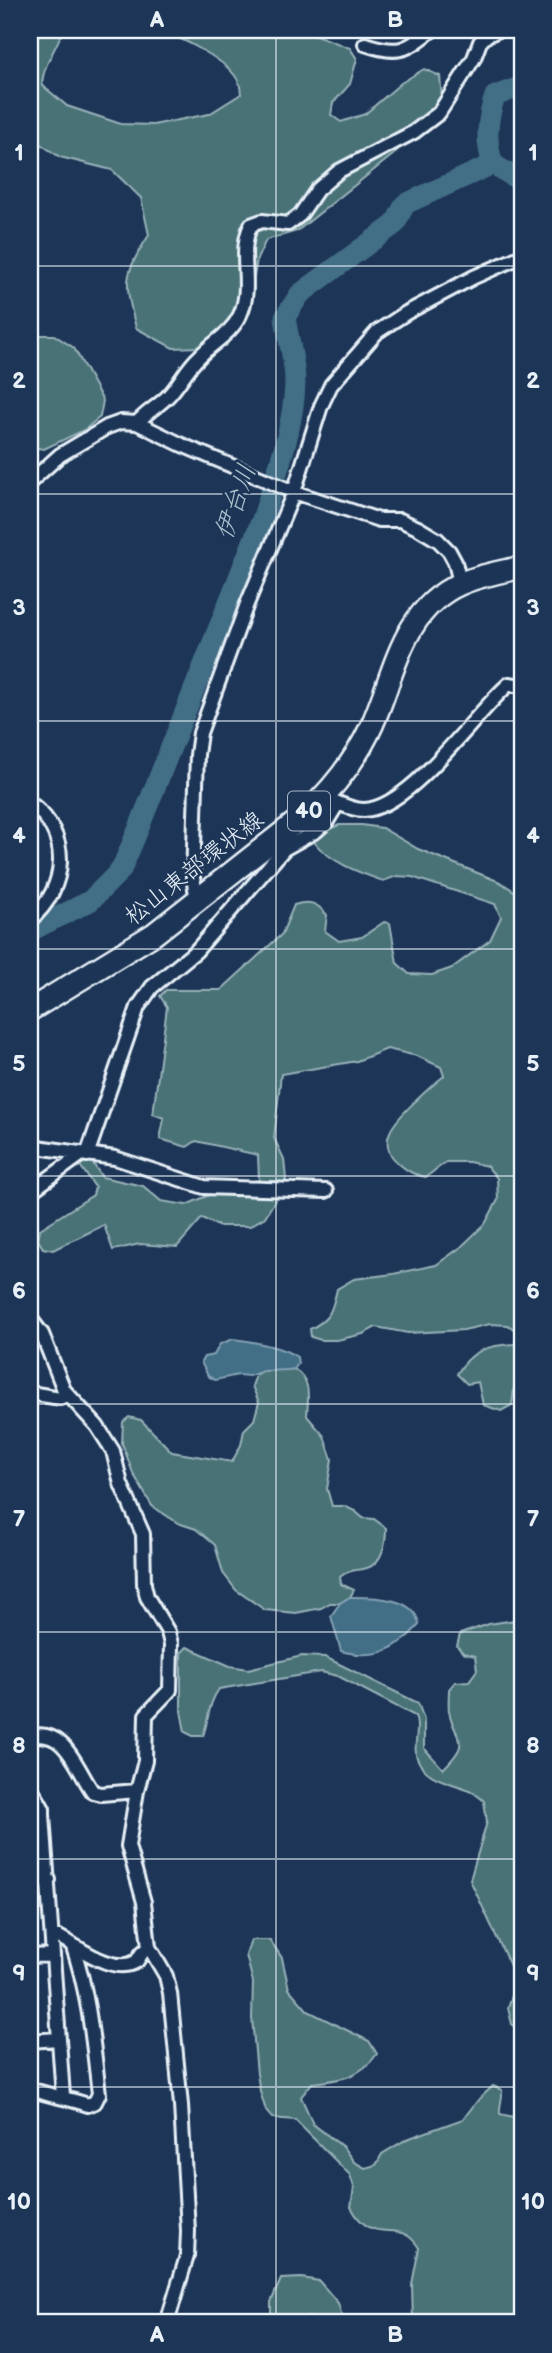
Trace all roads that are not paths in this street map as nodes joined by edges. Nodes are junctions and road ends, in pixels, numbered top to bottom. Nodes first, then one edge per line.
1 (432, 30) edge
2 (499, 30) edge
3 (365, 44) dead end
4 (522, 256) edge
5 (137, 424) junction
6 (30, 482) edge
7 (294, 492) junction
8 (522, 567) edge
9 (460, 583) junction
10 (522, 686) edge
11 (331, 800) junction
12 (30, 803) edge
13 (197, 900) junction
14 (30, 920) edge
15 (30, 1010) edge
16 (30, 1146) edge
17 (85, 1154) junction
18 (326, 1191) dead end
19 (30, 1192) edge
20 (30, 1318) edge
21 (67, 1394) junction
22 (31, 1397) edge
23 (30, 1738) edge
24 (30, 1786) edge
25 (136, 1791) junction
26 (43, 1815) junction
27 (30, 1816) edge
28 (49, 1880) junction
29 (30, 1882) edge
30 (52, 1936) junction
31 (72, 1944) junction
32 (149, 1947) junction
33 (53, 1955) junction
34 (30, 1956) edge
35 (58, 2039) junction
36 (30, 2041) edge
37 (30, 2089) edge
38 (63, 2096) junction
39 (169, 2323) edge

1 - 3 street
2 - 5 street
4 - 7 street
5 - 6 street
5 - 7 street
7 - 9 street
7 - 13 street
8 - 9 main road, 松山東部環状線 / 40
9 - 11 main road, 松山東部環状線 / 40
10 - 11 street
11 - 13 main road, 松山東部環状線 / 40
11 - 17 street
12 - 14 street
13 - 15 main road, 松山東部環状線 / 40
16 - 17 street
17 - 18 street
17 - 19 street
20 - 21 street
21 - 22 street
21 - 25 street
23 - 25 street
24 - 26 street
25 - 32 street
26 - 27 street
26 - 28 street
28 - 29 street
28 - 30 street
30 - 31 street
30 - 33 street
31 - 32 street
31 - 38 street
32 - 39 street
33 - 34 street
33 - 35 street
35 - 36 street
35 - 38 street
37 - 38 street

